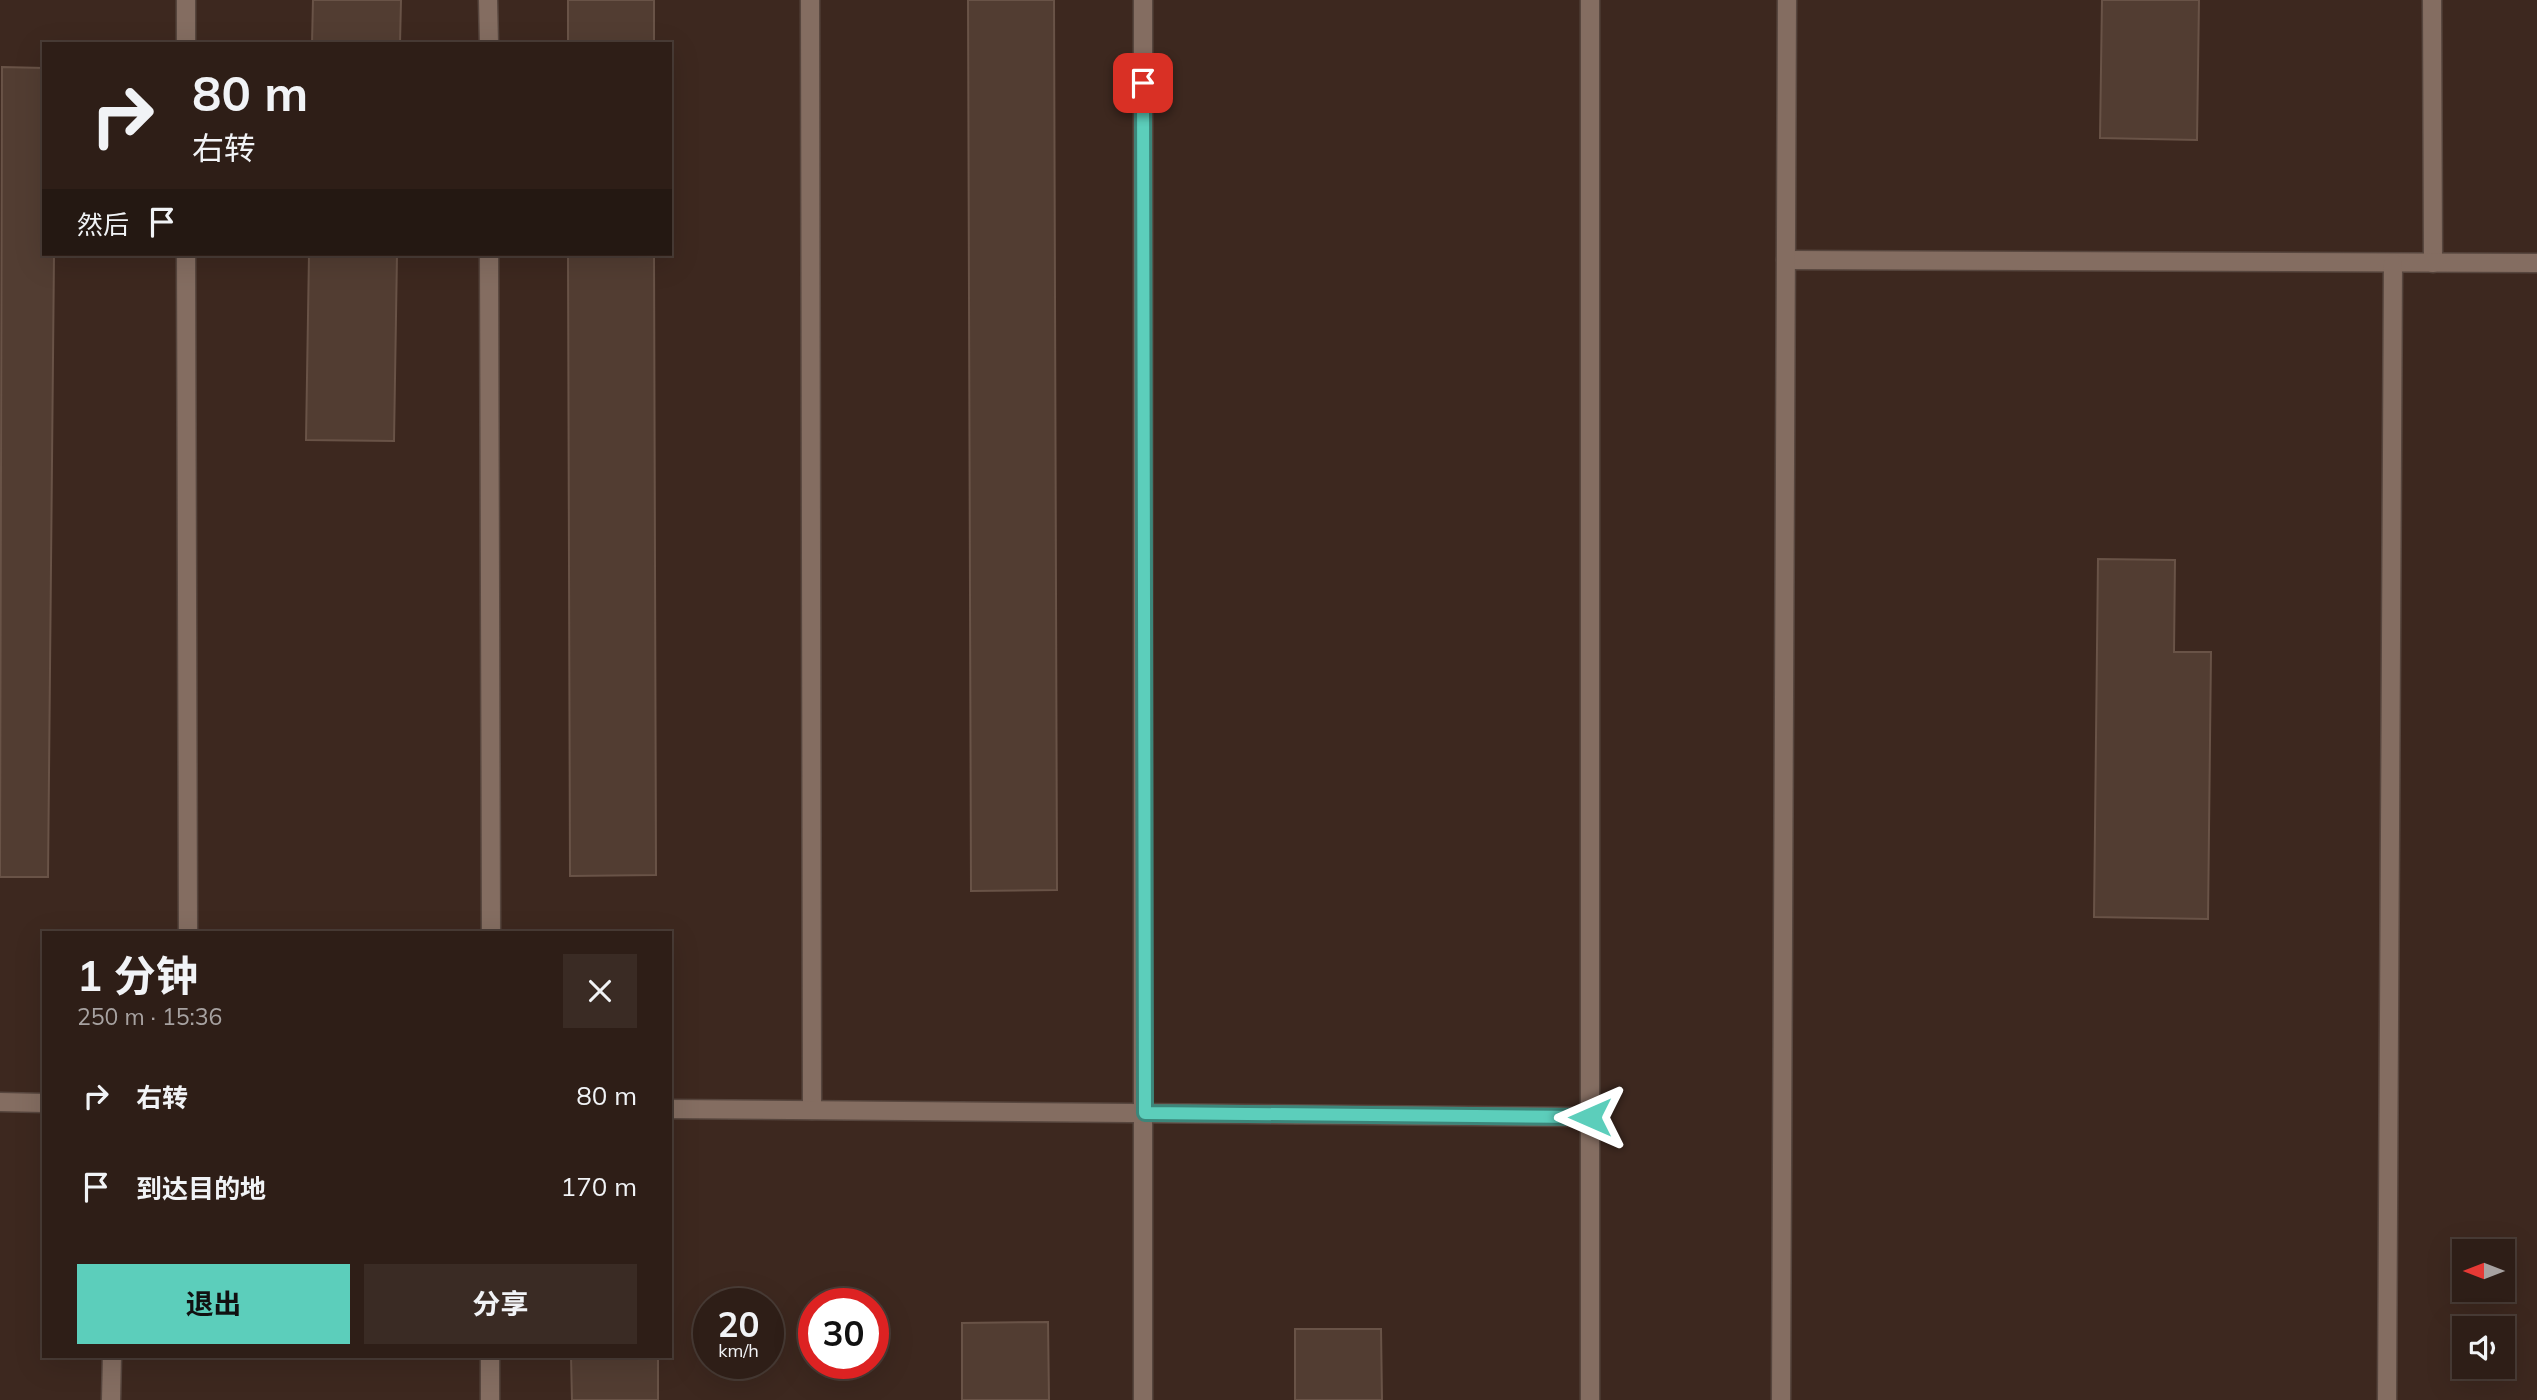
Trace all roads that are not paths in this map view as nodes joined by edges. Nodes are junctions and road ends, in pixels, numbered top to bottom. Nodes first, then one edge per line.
1 (186, 0) edge
2 (488, 0) edge
3 (810, 0) edge
4 (1143, 0) edge
5 (1590, 0) edge
6 (1787, 0) edge
7 (2432, 0) edge
8 (186, 42) edge
9 (489, 42) edge
10 (186, 256) edge
11 (489, 256) edge
12 (1786, 260) junction
13 (2393, 263) junction
14 (2433, 263) junction
15 (2537, 263) edge
16 (188, 931) edge
17 (491, 931) edge
18 (0, 1102) edge
19 (42, 1103) edge
20 (672, 1108) edge
21 (812, 1110) junction
22 (1145, 1113) junction
23 (1590, 1117) junction
24 (112, 1358) edge
25 (490, 1358) edge
26 (111, 1400) edge
27 (490, 1400) edge
28 (1143, 1400) edge
29 (1590, 1400) edge
30 (1782, 1400) edge
31 (2387, 1400) edge

1 - 8 street
2 - 9 street
3 - 21 street
4 - 22 street
5 - 23 street
6 - 12 street
7 - 14 street
10 - 16 street
11 - 17 street
12 - 13 street
12 - 30 street
13 - 14 street
13 - 31 street
14 - 15 street
18 - 19 street
20 - 21 street
21 - 22 street
22 - 23 street
22 - 28 street
23 - 29 street
24 - 26 street
25 - 27 street

